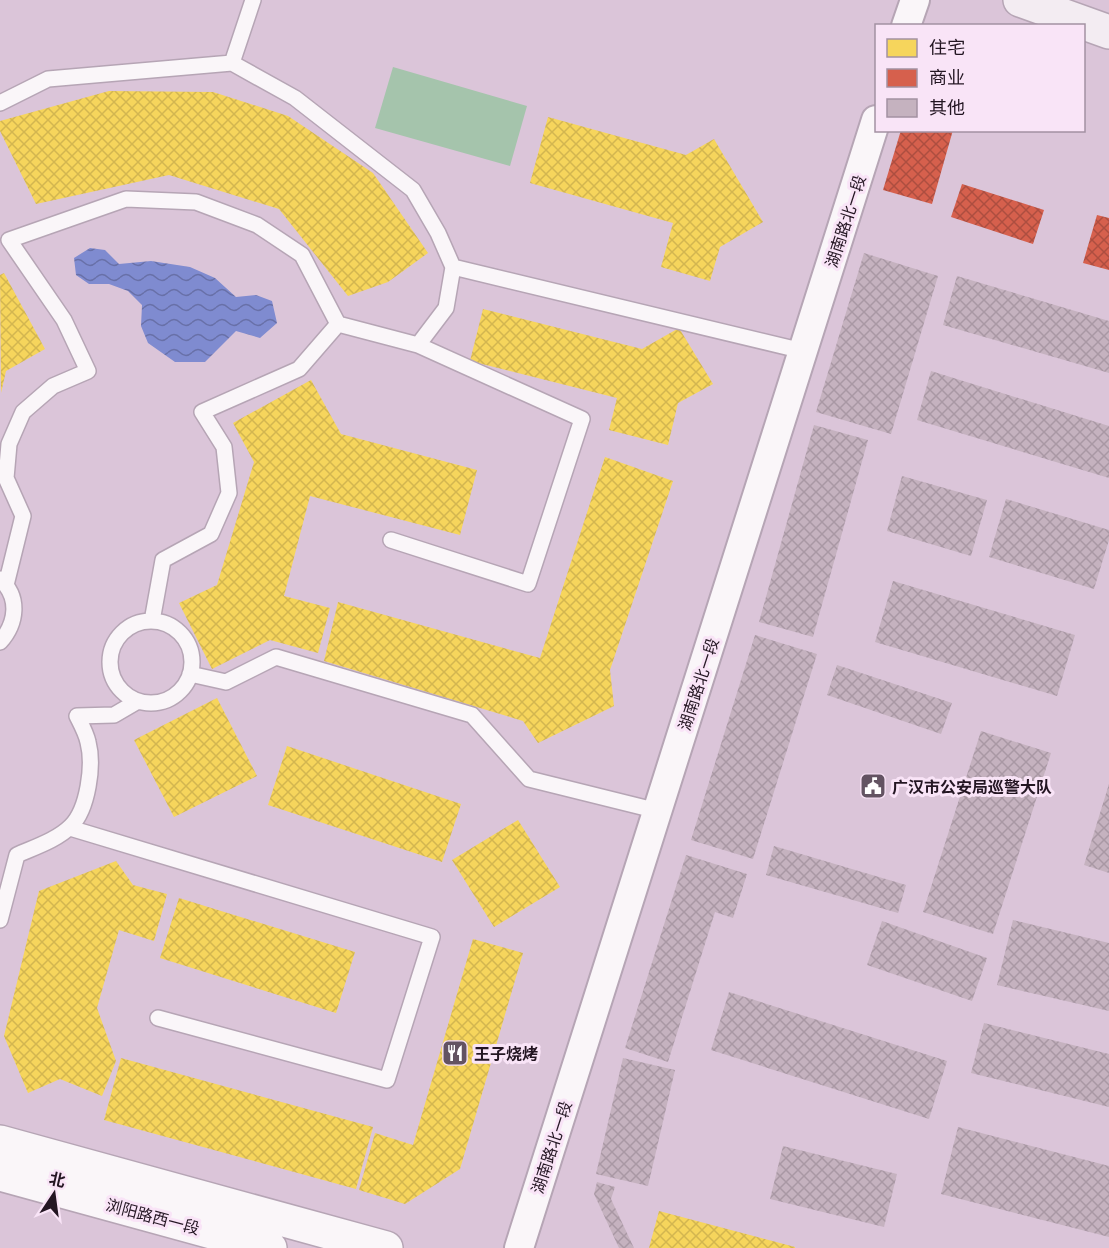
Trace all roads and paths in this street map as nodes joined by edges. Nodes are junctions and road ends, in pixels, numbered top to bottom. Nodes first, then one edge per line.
1 (253, 0) edge
2 (915, 0) edge
3 (1020, 0) edge
4 (907, 24) edge
5 (1109, 32) edge
6 (232, 63) junction
7 (0, 103) edge
8 (875, 123) edge
9 (5, 238) edge
10 (453, 267) junction
11 (338, 324) junction
12 (418, 345) junction
13 (803, 351) junction
14 (391, 540) dead end
15 (3, 582) edge
16 (152, 621) junction
17 (0, 642) edge
18 (190, 674) junction
19 (138, 701) junction
20 (658, 811) junction
21 (70, 828) junction
22 (0, 920) edge
23 (158, 1018) dead end
24 (0, 1142) edge
25 (0, 1174) edge
26 (270, 1248) edge
27 (386, 1248) edge
28 (519, 1248) edge

1 - 6 lane
2 - 4 street
3 - 5 main road
6 - 7 lane
6 - 10 lane
8 - 13 street, 湖南路北一段
9 - 11 lane
9 - 15 lane
10 - 12 lane
10 - 13 lane
11 - 12 lane
11 - 16 lane
12 - 14 lane
13 - 20 street, 湖南路北一段
15 - 17 lane
16 - 18 lane
16 - 19 lane
18 - 19 lane
18 - 20 lane
19 - 21 lane
20 - 28 street, 湖南路北一段
21 - 22 lane
21 - 23 lane
24 - 27 street
25 - 26 street, 浏阳路西一段

